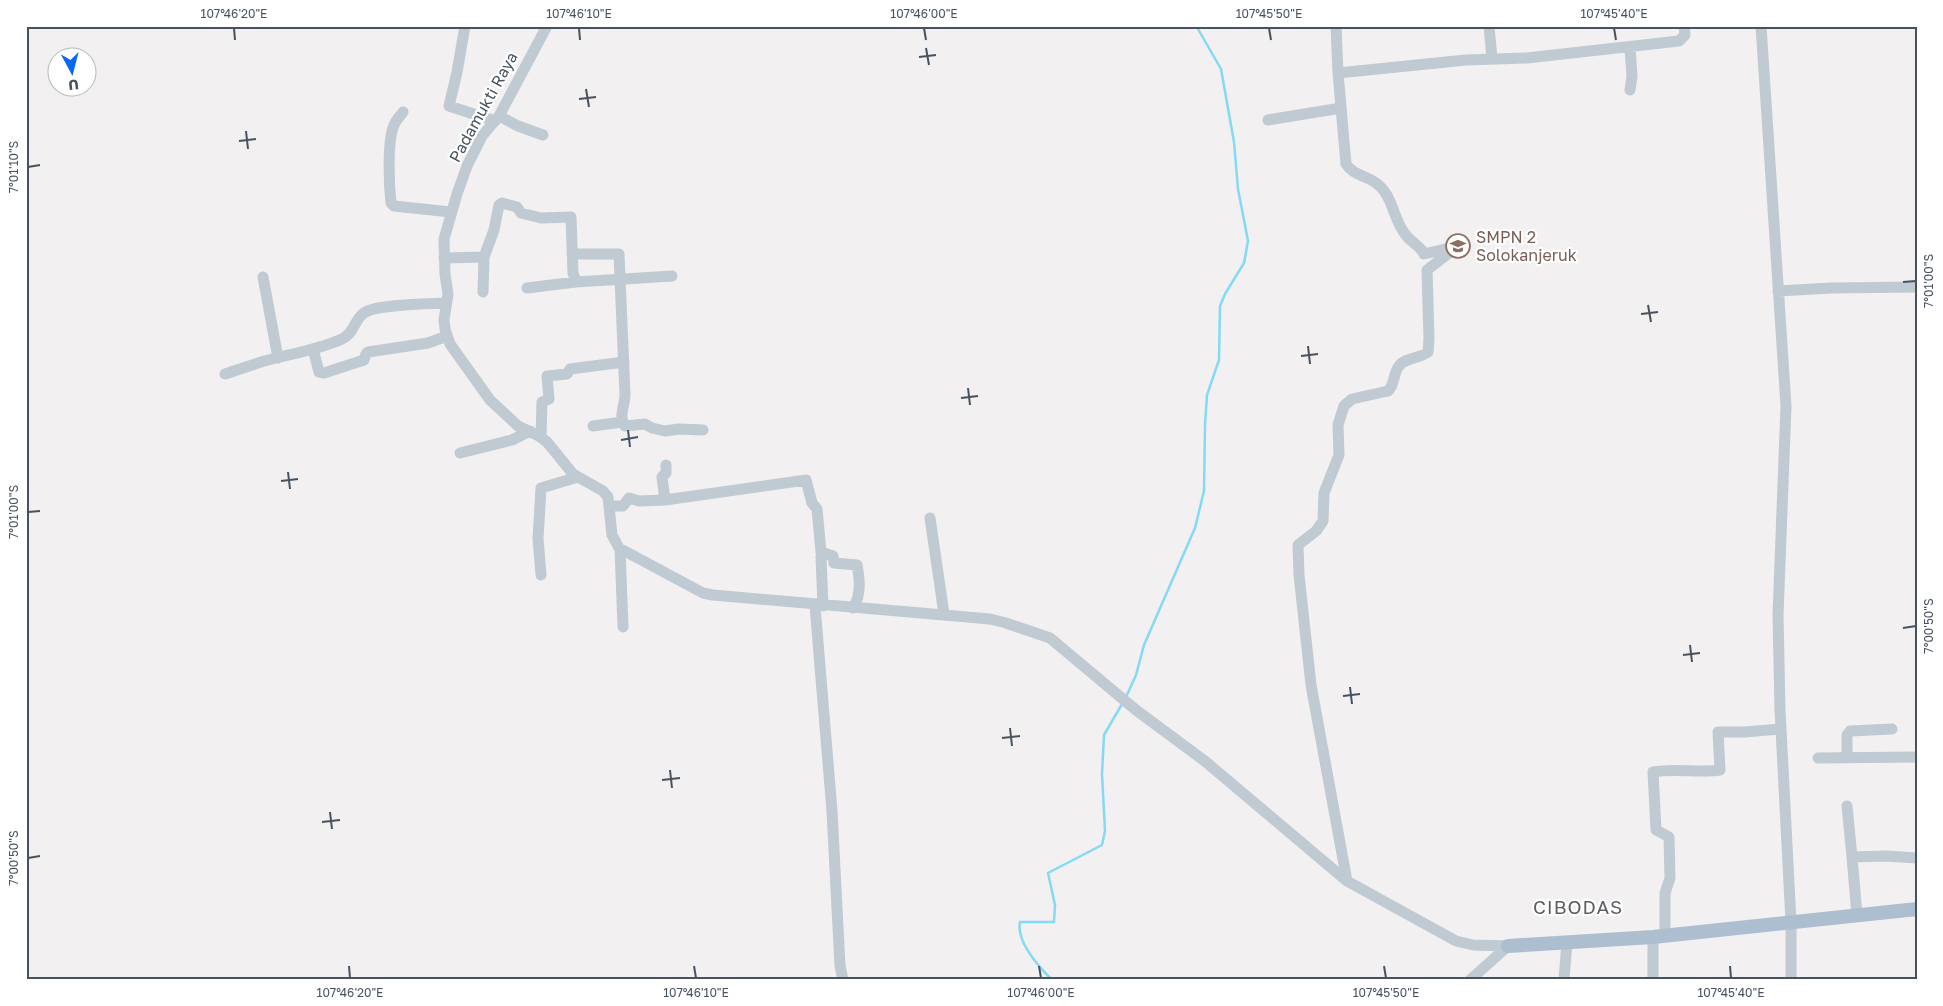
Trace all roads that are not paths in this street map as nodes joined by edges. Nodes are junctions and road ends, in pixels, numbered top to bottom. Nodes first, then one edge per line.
1 (465, 26) edge
2 (547, 26) edge
3 (1336, 26) edge
4 (1489, 26) edge
5 (1684, 26) edge
6 (1761, 26) edge
7 (1630, 47) junction
8 (1492, 60) junction
9 (1338, 73) junction
10 (1630, 90) dead end
11 (1341, 108) junction
12 (403, 112) dead end
13 (497, 118) junction
14 (1268, 120) dead end
15 (543, 135) dead end
16 (451, 212) junction
17 (572, 254) junction
18 (484, 257) junction
19 (444, 258) junction
20 (263, 276) dead end
21 (672, 276) dead end
22 (620, 280) junction
23 (576, 282) junction
24 (1917, 287) edge
25 (527, 288) dead end
26 (1778, 291) junction
27 (483, 292) dead end
28 (446, 303) junction
29 (447, 336) junction
30 (313, 349) junction
31 (278, 358) junction
32 (624, 362) junction
33 (225, 374) dead end
34 (622, 422) junction
35 (593, 426) dead end
36 (703, 430) dead end
37 (530, 431) junction
38 (541, 437) junction
39 (460, 453) dead end
40 (666, 465) dead end
41 (578, 477) junction
42 (665, 500) junction
43 (610, 506) junction
44 (930, 518) dead end
45 (620, 550) junction
46 (821, 558) dead end
47 (541, 576) dead end
48 (819, 606) junction
49 (854, 608) junction
50 (944, 614) junction
51 (623, 627) dead end
52 (1781, 729) junction
53 (1892, 729) dead end
54 (1917, 757) edge
55 (1818, 758) dead end
56 (1847, 758) junction
57 (1847, 806) dead end
58 (1852, 857) junction
59 (1917, 858) edge
60 (1348, 880) junction
61 (1917, 909) edge
62 (1857, 915) junction
63 (1791, 922) junction
64 (1659, 936) junction
65 (1567, 942) junction
66 (1508, 946) junction
67 (843, 980) edge
68 (1470, 980) edge
69 (1564, 980) edge
70 (1653, 980) edge
71 (1791, 980) edge

1 - 13 street
2 - 13 street, Padamukti Raya
3 - 9 street
4 - 8 street
5 - 7 street
6 - 26 street
7 - 8 street
7 - 10 street
8 - 9 street
9 - 11 street
11 - 14 street
11 - 60 street
12 - 16 street
13 - 15 street
13 - 16 street, Padamukti Raya
16 - 19 street, Padamukti Raya
17 - 18 street
17 - 22 street
17 - 23 street
18 - 19 street
18 - 27 street
19 - 28 street, Padamukti Raya
20 - 31 street
21 - 22 street
22 - 23 street
22 - 32 street
23 - 25 street
24 - 26 street
26 - 52 street
28 - 29 street, Padamukti Raya
28 - 30 street
29 - 30 street
29 - 37 street, Padamukti Raya
30 - 31 street
31 - 33 street
32 - 34 street
32 - 38 street
34 - 35 street
34 - 36 street
37 - 38 street, Padamukti Raya
37 - 39 street
38 - 41 street, Padamukti Raya
40 - 42 street
41 - 43 street, Padamukti Raya
41 - 47 street
42 - 43 street
42 - 49 street
43 - 45 street
44 - 50 street
45 - 48 street
45 - 51 street
46 - 48 street
48 - 49 street
48 - 67 street
49 - 50 street
50 - 60 street
52 - 63 street
52 - 64 street
53 - 56 street
54 - 56 street
55 - 56 street
57 - 58 street
58 - 59 street
58 - 62 street
60 - 66 street
61 - 62 main road
62 - 63 main road
63 - 64 main road
63 - 71 street
64 - 65 main road
64 - 70 street
65 - 66 main road
65 - 69 street
66 - 68 street

